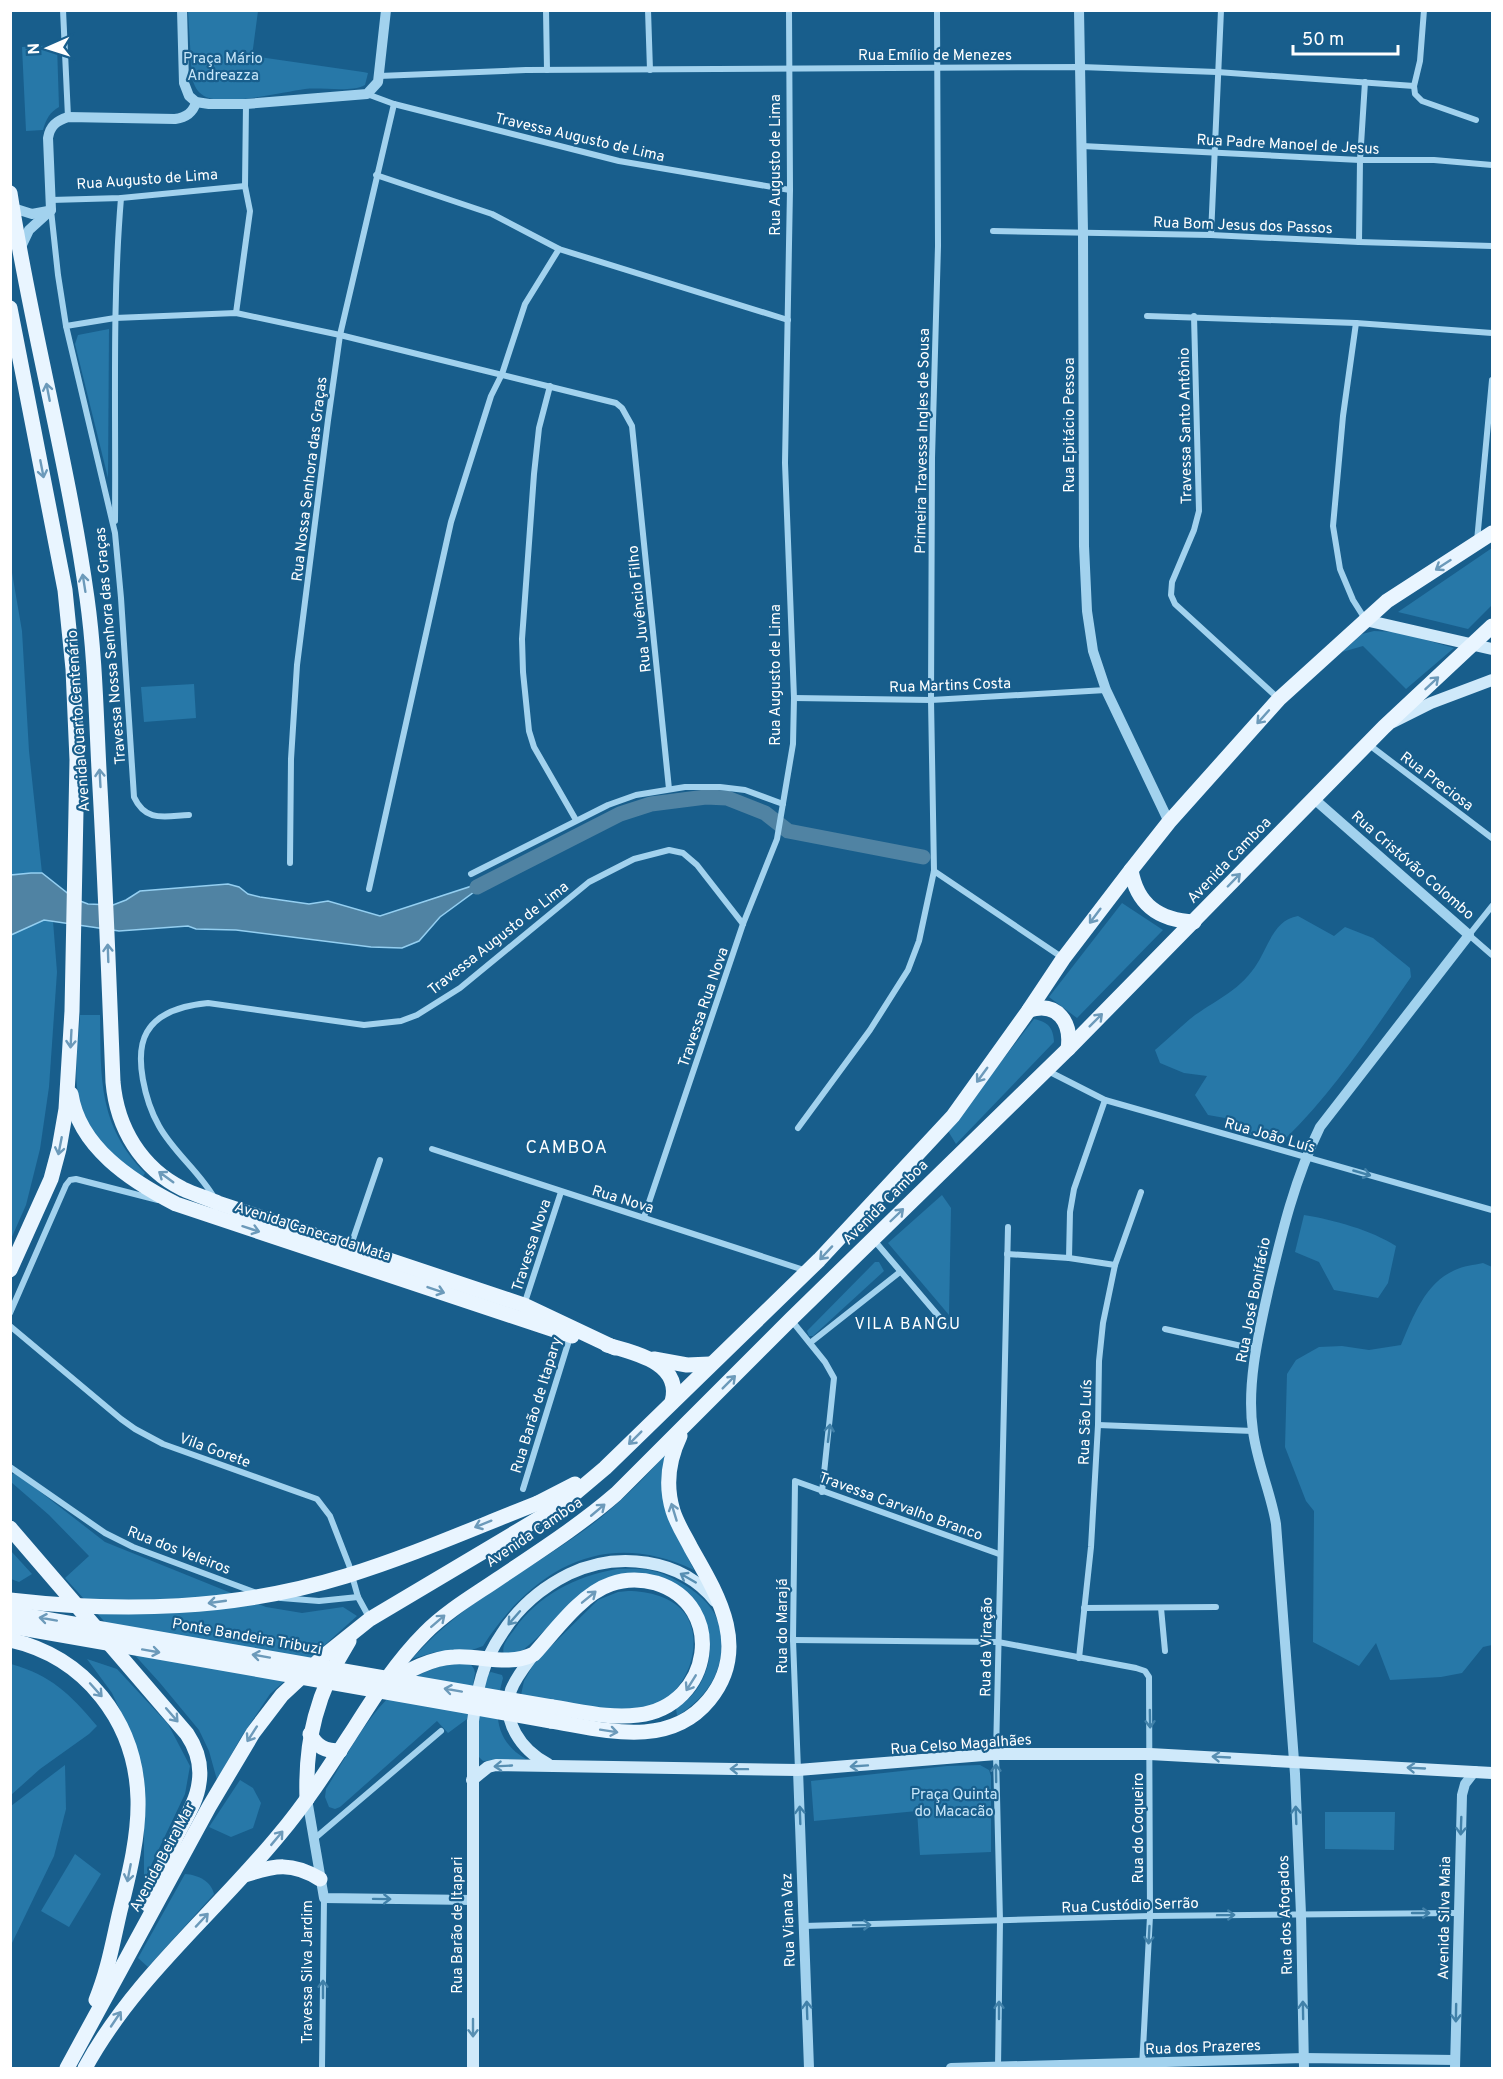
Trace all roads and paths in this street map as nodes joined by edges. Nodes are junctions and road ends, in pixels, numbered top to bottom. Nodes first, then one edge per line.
1 (63, 10) edge
2 (182, 10) edge
3 (386, 10) edge
4 (546, 10) edge
5 (648, 10) edge
6 (789, 10) edge
7 (936, 10) edge
8 (1079, 10) edge
9 (1221, 10) edge
10 (1424, 10) edge
11 (937, 67) junction
12 (1081, 67) junction
13 (791, 68) junction
14 (547, 70) junction
15 (650, 70) junction
16 (1217, 72) junction
17 (379, 76) junction
18 (1365, 82) junction
19 (1414, 86) junction
20 (367, 94) junction
21 (196, 102) junction
22 (246, 104) junction
23 (394, 104) junction
24 (68, 117) junction
25 (1476, 120) dead end
26 (1082, 147) junction
27 (1214, 152) junction
28 (1360, 160) junction
29 (1492, 165) edge
30 (376, 175) junction
31 (245, 186) junction
32 (790, 190) junction
33 (121, 198) junction
34 (12, 200) edge
35 (51, 205) junction
36 (993, 231) dead end
37 (1083, 232) junction
38 (1211, 235) junction
39 (1359, 242) junction
40 (1492, 246) edge
41 (20, 249) junction
42 (559, 249) junction
43 (10, 308) edge
44 (236, 313) junction
45 (1147, 316) dead end
46 (1194, 316) junction
47 (115, 318) junction
48 (788, 320) junction
49 (1356, 323) junction
50 (66, 326) junction
51 (1492, 333) edge
52 (340, 335) junction
53 (502, 374) junction
54 (1492, 380) edge
55 (550, 386) junction
56 (115, 533) junction
57 (1492, 533) edge
58 (1477, 543) junction
59 (1365, 620) junction
60 (1492, 626) edge
61 (1474, 645) junction
62 (1492, 650) edge
63 (1492, 680) edge
64 (1106, 690) junction
65 (794, 698) junction
66 (1279, 699) junction
67 (931, 700) junction
68 (1384, 727) junction
69 (1368, 744) junction
70 (669, 789) junction
71 (1313, 798) junction
72 (783, 804) junction
73 (189, 815) dead end
74 (576, 820) junction
75 (1169, 822) junction
76 (1492, 838) edge
77 (290, 863) dead end
78 (1131, 870) junction
79 (934, 871) junction
80 (471, 874) dead end
81 (369, 889) dead end
82 (1492, 906) edge
83 (1194, 922) junction
84 (743, 924) junction
85 (1469, 935) junction
86 (1492, 955) edge
87 (1063, 959) junction
88 (1029, 1010) junction
89 (1068, 1049) junction
90 (69, 1067) junction
91 (1046, 1070) junction
92 (1105, 1100) junction
93 (798, 1128) dead end
94 (432, 1149) dead end
95 (1305, 1158) junction
96 (380, 1160) dead end
97 (561, 1191) junction
98 (1141, 1192) dead end
99 (176, 1204) junction
100 (216, 1210) junction
101 (1492, 1210) edge
102 (644, 1217) junction
103 (1008, 1227) dead end
104 (873, 1239) junction
105 (348, 1253) junction
106 (1007, 1254) junction
107 (1069, 1258) junction
108 (1115, 1265) junction
109 (10, 1270) edge
110 (807, 1271) junction
111 (900, 1272) junction
112 (524, 1305) junction
113 (10, 1313) edge
114 (791, 1319) junction
115 (10, 1326) edge
116 (946, 1326) dead end
117 (1165, 1329) dead end
118 (572, 1331) junction
119 (810, 1343) junction
120 (1255, 1349) junction
121 (639, 1356) junction
122 (710, 1364) junction
123 (672, 1402) junction
124 (688, 1424) junction
125 (1098, 1425) junction
126 (1252, 1431) junction
127 (10, 1467) edge
128 (602, 1471) junction
129 (795, 1481) joint
130 (523, 1489) dead end
131 (822, 1491) junction
132 (10, 1528) edge
133 (999, 1554) junction
134 (358, 1597) junction
135 (10, 1600) edge
136 (1216, 1606) dead end
137 (1084, 1608) junction
138 (1161, 1608) junction
139 (10, 1613) edge
140 (726, 1621) junction
141 (364, 1624) junction
142 (10, 1626) edge
143 (10, 1640) edge
144 (793, 1640) junction
145 (998, 1642) junction
146 (1165, 1651) dead end
147 (534, 1654) junction
148 (1079, 1658) junction
149 (487, 1659) junction
150 (304, 1674) joint
151 (381, 1687) junction
152 (552, 1714) junction
153 (441, 1731) dead end
154 (310, 1734) junction
155 (340, 1751) junction
156 (996, 1754) junction
157 (1150, 1754) junction
158 (1294, 1761) junction
159 (552, 1766) junction
160 (798, 1770) junction
161 (1474, 1772) junction
162 (1492, 1773) edge
163 (472, 1780) junction
164 (307, 1799) junction
165 (314, 1840) junction
166 (245, 1875) junction
167 (320, 1879) junction
168 (324, 1898) junction
169 (472, 1900) junction
170 (1458, 1913) junction
171 (1301, 1914) junction
172 (1150, 1916) junction
173 (1000, 1921) junction
174 (804, 1926) junction
175 (121, 1971) junction
176 (1304, 2063) edge
177 (69, 2064) edge
178 (1455, 2064) edge
179 (1142, 2066) edge
180 (86, 2068) edge
181 (322, 2068) edge
182 (473, 2068) edge
183 (809, 2068) edge
184 (951, 2068) edge
185 (998, 2068) edge

1 - 24 street
2 - 21 street
3 - 17 street
4 - 14 street
5 - 15 street
6 - 13 street, Rua Augusto de Lima
7 - 11 street, Primeira Travessa Ingles de Sousa
8 - 12 street, Rua Epitácio Pessoa
9 - 16 street
10 - 19 street
11 - 12 street, Rua Emílio de Menezes
11 - 13 street, Rua Emílio de Menezes
11 - 67 street, Primeira Travessa Ingles de Sousa
12 - 16 street, Rua Emílio de Menezes
12 - 26 street, Rua Epitácio Pessoa
13 - 15 street, Rua Emílio de Menezes
13 - 32 street, Rua Augusto de Lima
14 - 15 street, Rua Emílio de Menezes
14 - 17 street, Rua Emílio de Menezes
16 - 18 street, Rua Emílio de Menezes
16 - 27 street
17 - 20 street
18 - 19 street, Rua Emílio de Menezes
18 - 28 street
19 - 25 street
20 - 22 street
20 - 23 street, Travessa Augusto de Lima
21 - 22 street
21 - 24 street
22 - 31 street
23 - 30 street, Rua Nossa Senhora das Graças
23 - 32 street, Travessa Augusto de Lima
24 - 35 street
26 - 27 street, Rua Padre Manoel de Jesus
26 - 37 street, Rua Epitácio Pessoa
27 - 28 street, Rua Padre Manoel de Jesus
27 - 38 street
28 - 29 street, Rua Padre Manoel de Jesus
28 - 39 street
30 - 42 street
30 - 52 street, Rua Nossa Senhora das Graças
31 - 33 street, Rua Augusto de Lima
31 - 44 street
32 - 48 street, Rua Augusto de Lima
33 - 35 street, Rua Augusto de Lima
33 - 47 street
34 - 35 street, Rua Augusto de Lima
34 - 41 main road, Avenida Quarto Centenário
35 - 41 street
35 - 50 street, Travessa Nossa Senhora das Graças
36 - 37 street, Rua Bom Jesus dos Passos
37 - 38 street, Rua Bom Jesus dos Passos
37 - 64 street, Rua Epitácio Pessoa
38 - 39 street, Rua Bom Jesus dos Passos
39 - 40 street, Rua Bom Jesus dos Passos
100 -> 41 main road, Avenida Quarto Centenário
42 - 48 street
42 - 53 street
43 -> 90 main road, Avenida Quarto Centenário
44 - 47 street
44 - 52 street
45 - 46 street
46 - 49 street
46 - 66 street, Travessa Santo Antônio
47 - 50 street
47 - 56 street
48 - 65 street, Rua Augusto de Lima
49 - 51 street
49 - 59 street
50 - 56 street, Travessa Nossa Senhora das Graças
52 - 53 street
52 - 77 street, Rua Nossa Senhora das Graças
53 - 55 street
53 - 81 street
54 - 58 street
55 - 70 street, Rua Juvêncio Filho
55 - 74 street
56 - 73 street, Travessa Nossa Senhora das Graças
57 - 58 main road, Avenida Camboa
58 -> 59 main road, Avenida Camboa
59 - 61 main road
59 - 66 main road, Avenida Camboa
60 - 61 main road, Avenida Camboa
61 - 62 main road
68 -> 61 main road, Avenida Camboa
63 - 68 main road
64 - 67 street, Rua Martins Costa
64 - 75 street, Rua Epitácio Pessoa
65 - 67 street, Rua Martins Costa
65 - 72 street, Rua Augusto de Lima
66 -> 75 main road, Avenida Camboa
67 - 79 street, Primeira Travessa Ingles de Sousa
68 - 69 main road, Avenida Camboa
69 - 71 main road, Avenida Camboa
69 - 76 street, Rua Preciosa
70 - 72 street
70 - 74 street
83 -> 71 main road, Avenida Camboa
71 - 85 street, Rua Cristóvão Colombo
72 - 84 street, Travessa Rua Nova
74 - 80 street
75 - 78 main road, Avenida Camboa
78 - 83 main road
78 -> 87 main road, Avenida Camboa
79 - 87 street
79 - 93 street, Primeira Travessa Ingles de Sousa
82 - 85 street
89 -> 83 main road, Avenida Camboa
84 - 100 street, Travessa Augusto de Lima
84 - 102 street, Travessa Rua Nova
85 - 86 street, Rua Cristóvão Colombo
85 - 95 street, Rua José Bonifácio
87 - 88 main road, Avenida Camboa
88 - 89 main road
88 -> 110 main road, Avenida Camboa
89 - 91 main road, Avenida Camboa
90 - 99 main road, Avenida Caneca da Mata
90 -> 109 main road
91 - 92 street, Rua João Luís
104 -> 91 main road, Avenida Camboa
92 - 95 street, Rua João Luís
92 - 107 street
94 - 97 street, Rua Nova
95 -> 101 street, Rua João Luís
95 - 120 street, Rua José Bonifácio
96 - 105 street
97 - 102 street, Rua Nova
97 - 112 street, Travessa Nova
98 - 108 street, Rua São Luís
99 - 100 main road, Avenida Caneca da Mata
99 - 113 street
100 - 105 main road, Avenida Caneca da Mata
102 - 110 street, Rua Nova
103 - 106 street, Rua da Viração
104 - 111 street
104 - 114 main road, Avenida Camboa
105 - 112 main road, Avenida Caneca da Mata
105 -> 118 main road, Avenida Caneca da Mata
106 - 107 street
106 - 133 street, Rua da Viração
107 - 108 street
108 - 125 street, Rua São Luís
110 - 122 main road, Avenida Camboa
111 - 116 street
111 - 119 street
112 - 118 main road, Avenida Caneca da Mata
114 - 119 street
124 -> 114 main road, Avenida Camboa
115 - 134 street, Vila Gorete
117 - 120 street
118 - 121 main road, Avenida Caneca da Mata
118 - 130 street, Rua Barão de Itapary
131 -> 119 street
120 - 126 street, Rua José Bonifácio
121 - 122 main road, Avenida Caneca da Mata
121 - 123 main road, Avenida Caneca da Mata
122 - 123 main road, Avenida Camboa
123 -> 128 main road, Avenida Camboa
140 -> 124 main road
151 -> 124 main road, Avenida Camboa
125 - 126 street
125 - 137 street, Rua São Luís
126 - 158 street, Rua José Bonifácio
127 - 134 street, Rua dos Veleiros
128 -> 135 main road, bridge
128 - 141 main road, Avenida Camboa
129 - 131 street, Travessa Carvalho Branco
129 - 144 street, Rua do Marajá
131 - 133 street, Travessa Carvalho Branco
132 -> 175 main road
133 - 145 street, Rua da Viração
134 - 141 street, Vila Gorete
136 - 138 street
137 - 138 street
137 - 148 street, Rua São Luís
138 - 146 street
152 -> 139 main road, Ponte Bandeira Tribuzi, bridge
140 -> 149 main road, Ponte Bandeira Tribuzi
152 -> 140 main road, Ponte Bandeira Tribuzi
141 - 150 main road, Avenida Camboa
141 - 154 main road
142 -> 152 main road, Ponte Bandeira Tribuzi, bridge
143 -> 177 main road
144 - 145 street
144 - 160 street, Rua do Marajá
145 - 148 street
145 - 156 street, Rua da Viração
147 - 149 main road
147 -> 152 main road, Ponte Bandeira Tribuzi
147 - 159 main road, Ponte Bandeira Tribuzi
148 -> 157 street, Rua do Coqueiro
149 - 151 main road
149 - 163 main road, Ponte Bandeira Tribuzi
150 -> 175 main road, Avenida Beira Mar
151 - 155 main road, Avenida Camboa
153 - 165 street
154 - 155 main road
154 - 164 main road
155 - 164 main road, Avenida Camboa
156 - 157 main road, Rua Celso Magalhães
156 -> 160 main road, Rua Celso Magalhães
173 -> 156 street, Rua da Viração
158 -> 157 main road, Rua Celso Magalhães
157 - 172 street, Rua do Coqueiro
161 -> 158 main road, Rua Celso Magalhães
171 -> 158 street, Rua dos Afogados
160 -> 159 main road, Rua Celso Magalhães
159 -> 163 main road, Rua Celso Magalhães
174 -> 160 street, Rua Viana Vaz
161 - 162 main road, Rua Celso Magalhães
161 -> 170 street, Avenida Silva Maia
163 - 169 main road, Rua Barão de Itapari
164 - 165 street, Travessa Silva Jardim
166 -> 164 main road
165 - 167 street, Travessa Silva Jardim
166 - 167 main road
180 -> 166 main road
167 - 168 street, Travessa Silva Jardim
168 -> 169 street
181 -> 168 street, Travessa Silva Jardim
169 -> 182 main road, Rua Barão de Itapari
171 -> 170 street, Rua Custódio Serrão
170 -> 178 street, Avenida Silva Maia
172 -> 171 street, Rua Custódio Serrão
176 -> 171 street, Rua dos Afogados
172 - 173 street, Rua Custódio Serrão
172 -> 179 street, Rua do Coqueiro
174 -> 173 street, Rua Custódio Serrão
185 -> 173 street, Rua da Viração
183 -> 174 street, Rua Viana Vaz
175 - 177 main road, Avenida Beira Mar
176 - 178 street, Rua dos Prazeres
176 - 179 street, Rua dos Prazeres
179 - 185 street, Rua dos Prazeres
184 - 185 street, Rua dos Prazeres

